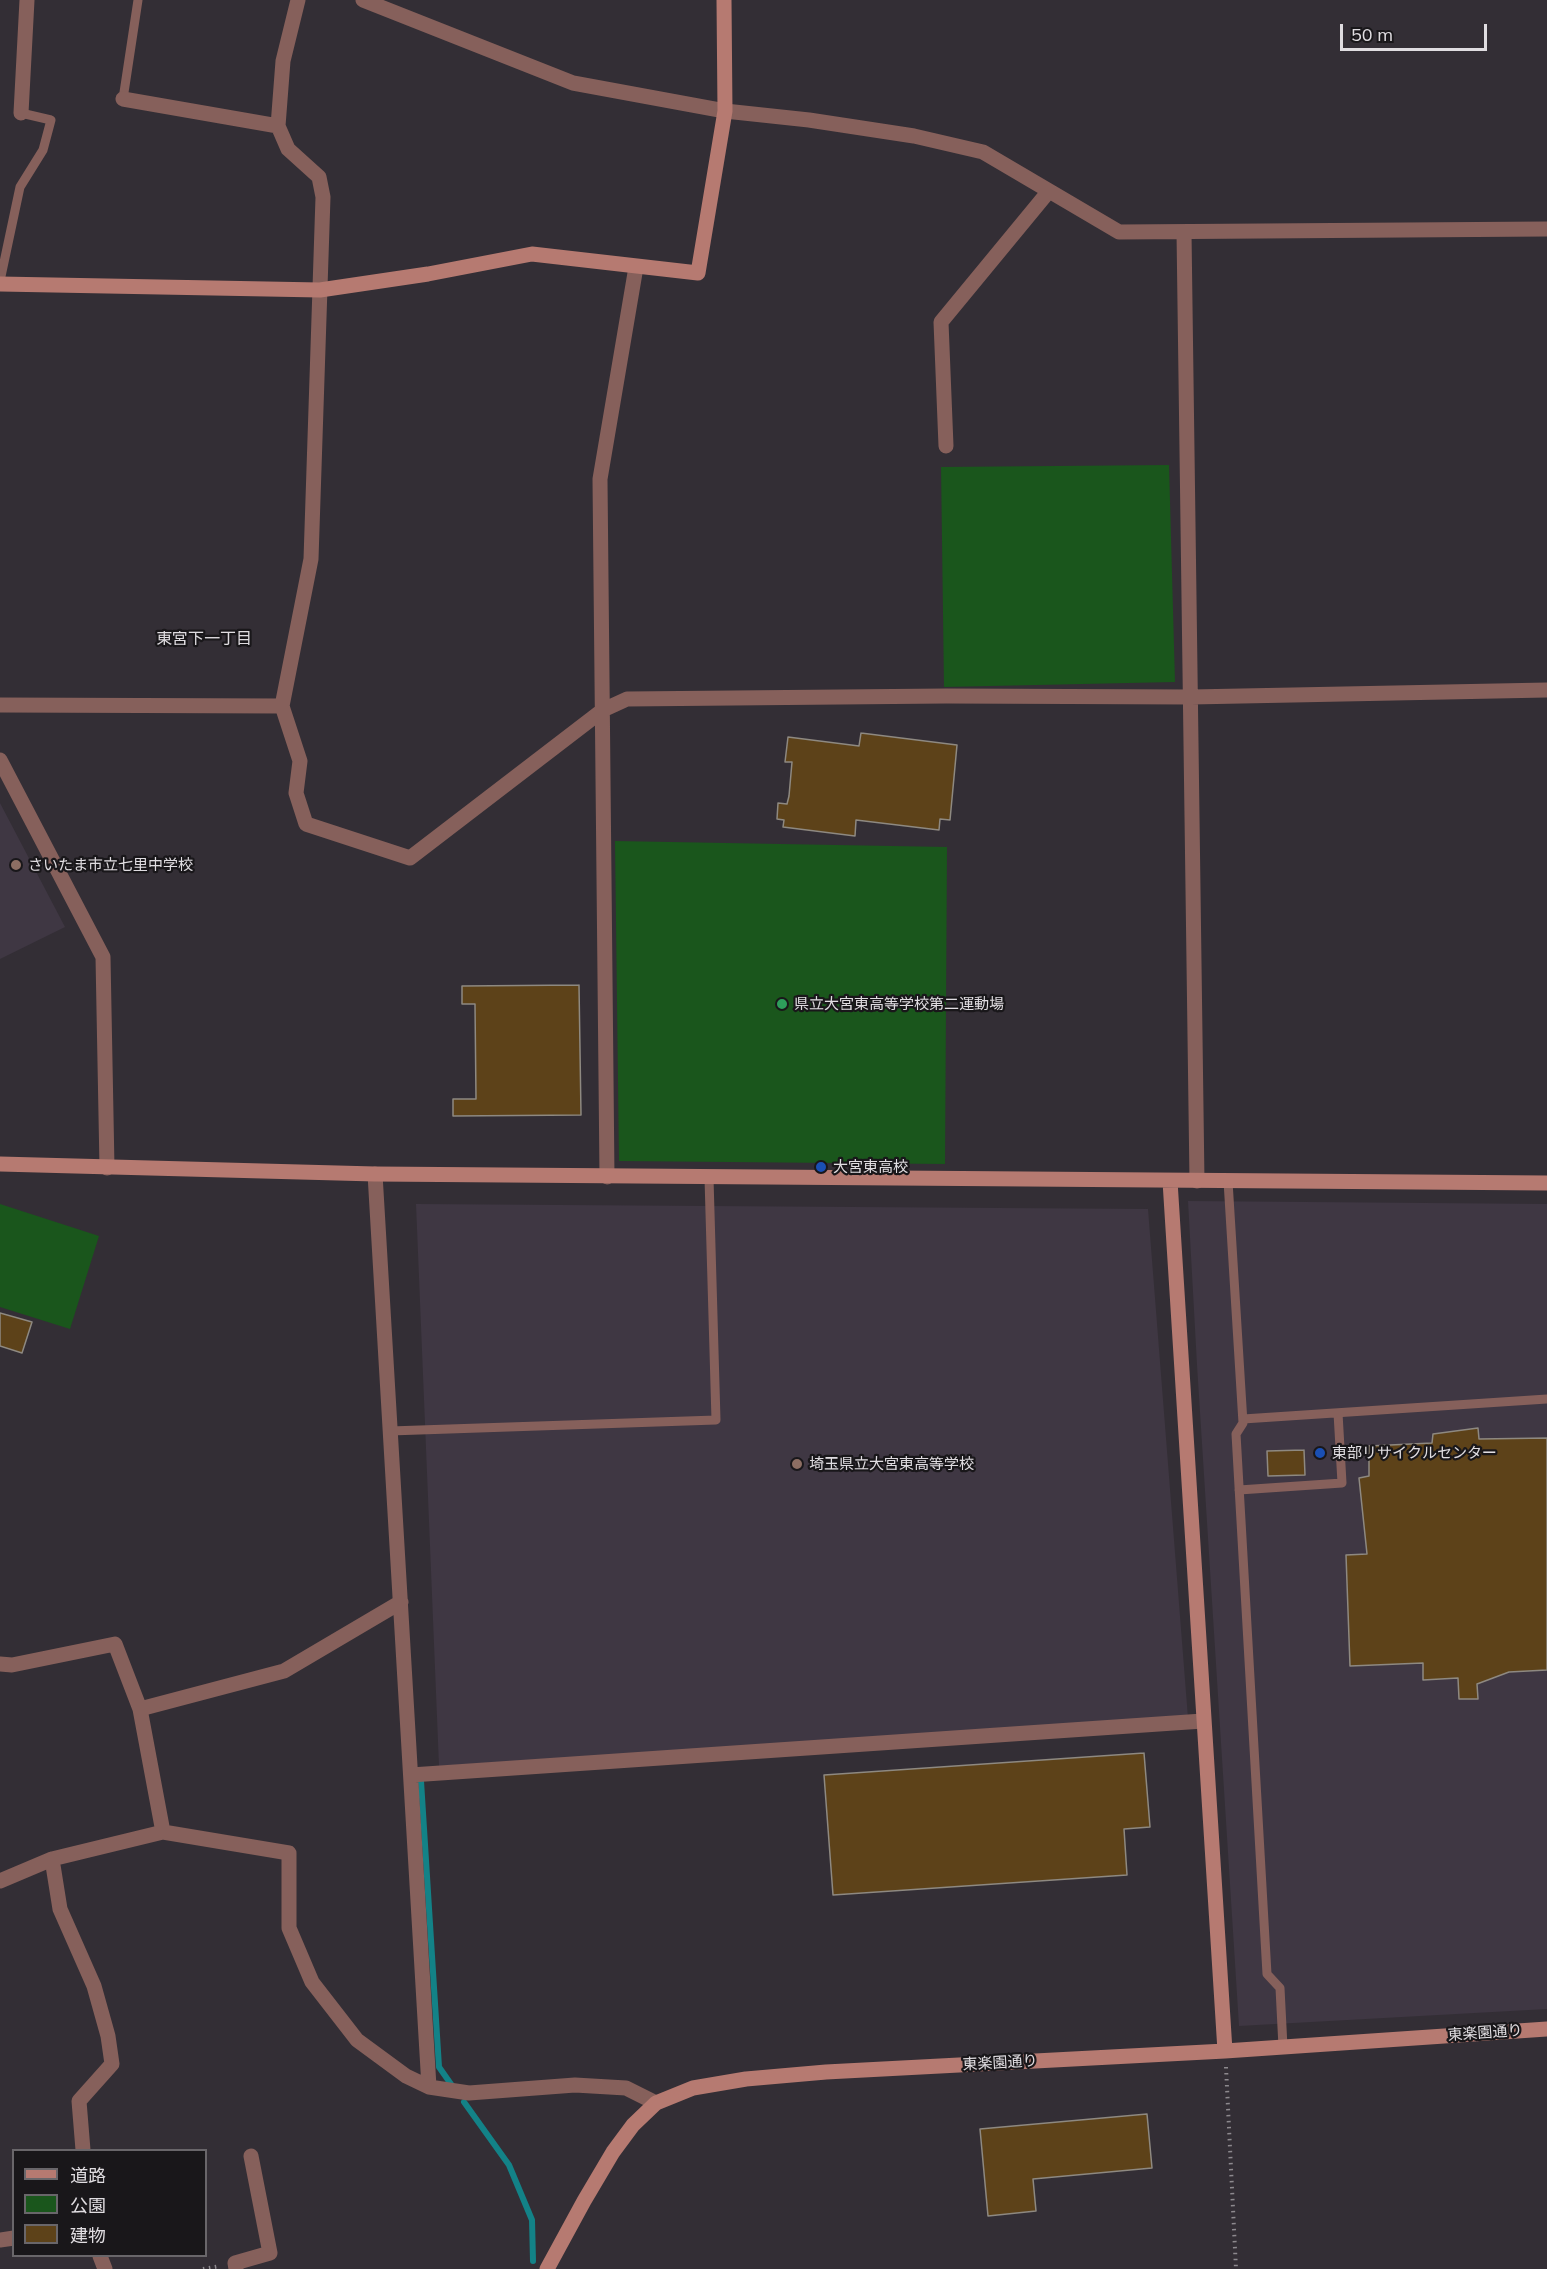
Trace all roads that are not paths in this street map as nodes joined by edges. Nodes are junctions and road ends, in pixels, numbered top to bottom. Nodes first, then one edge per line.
1 (27, 0) edge
2 (138, 0) edge
3 (298, 0) edge
4 (363, 0) edge
5 (724, 0) edge
6 (123, 99) joint
7 (725, 111) junction
8 (21, 113) joint
9 (278, 126) junction
10 (1049, 191) junction
11 (1547, 230) edge
12 (1185, 232) junction
13 (636, 267) junction
14 (0, 282) edge
15 (320, 290) junction
16 (946, 447) dead end
17 (1547, 690) edge
18 (1191, 697) junction
19 (0, 705) edge
20 (282, 706) junction
21 (603, 710) junction
22 (0, 760) edge
23 (0, 1164) edge
24 (106, 1168) junction
25 (375, 1174) junction
26 (607, 1177) junction
27 (709, 1178) junction
28 (1170, 1181) junction
29 (1197, 1181) junction
30 (1228, 1181) junction
31 (1547, 1183) edge
32 (1547, 1399) edge
33 (1338, 1413) junction
34 (1243, 1419) junction
35 (390, 1431) junction
36 (1239, 1490) junction
37 (400, 1602) junction
38 (0, 1664) edge
39 (140, 1709) junction
40 (1203, 1721) junction
41 (411, 1775) junction
42 (163, 1832) junction
43 (52, 1859) junction
44 (0, 1881) edge
45 (1547, 2029) edge
46 (1283, 2047) junction
47 (1225, 2051) junction
48 (429, 2087) junction
49 (656, 2103) junction
50 (83, 2149) edge
51 (251, 2156) dead end
52 (236, 2269) edge
53 (547, 2269) edge

1 - 8 street
2 - 6 lane
3 - 9 street
4 - 7 street
5 - 7 street
6 - 9 street
7 - 10 street
7 - 13 street
8 - 14 lane
9 - 15 street
10 - 12 street
10 - 16 street
11 - 12 street
12 - 18 street
13 - 15 street
13 - 21 street
14 - 15 street
15 - 20 street
17 - 18 street
18 - 21 street
18 - 29 street
19 - 20 street
20 - 21 street
21 - 26 street
22 - 24 street
23 - 24 street
24 - 25 street
25 - 26 street
25 - 35 street
26 - 27 street
27 - 28 street
27 - 35 lane
28 - 29 street
28 - 40 street
29 - 30 street
30 - 31 street
30 - 34 lane
32 - 33 lane
33 - 34 lane
33 - 36 lane
34 - 36 lane
35 - 37 street
36 - 46 lane
37 - 39 street
37 - 41 street
38 - 39 street
39 - 42 street
40 - 41 street
40 - 47 street
41 - 48 street
42 - 43 street
42 - 48 street
43 - 44 street
43 - 50 street
45 - 46 street, 東楽園通り
46 - 47 street, 東楽園通り
47 - 49 street, 東楽園通り
48 - 49 street
49 - 53 street, 東楽園通り
51 - 52 street

